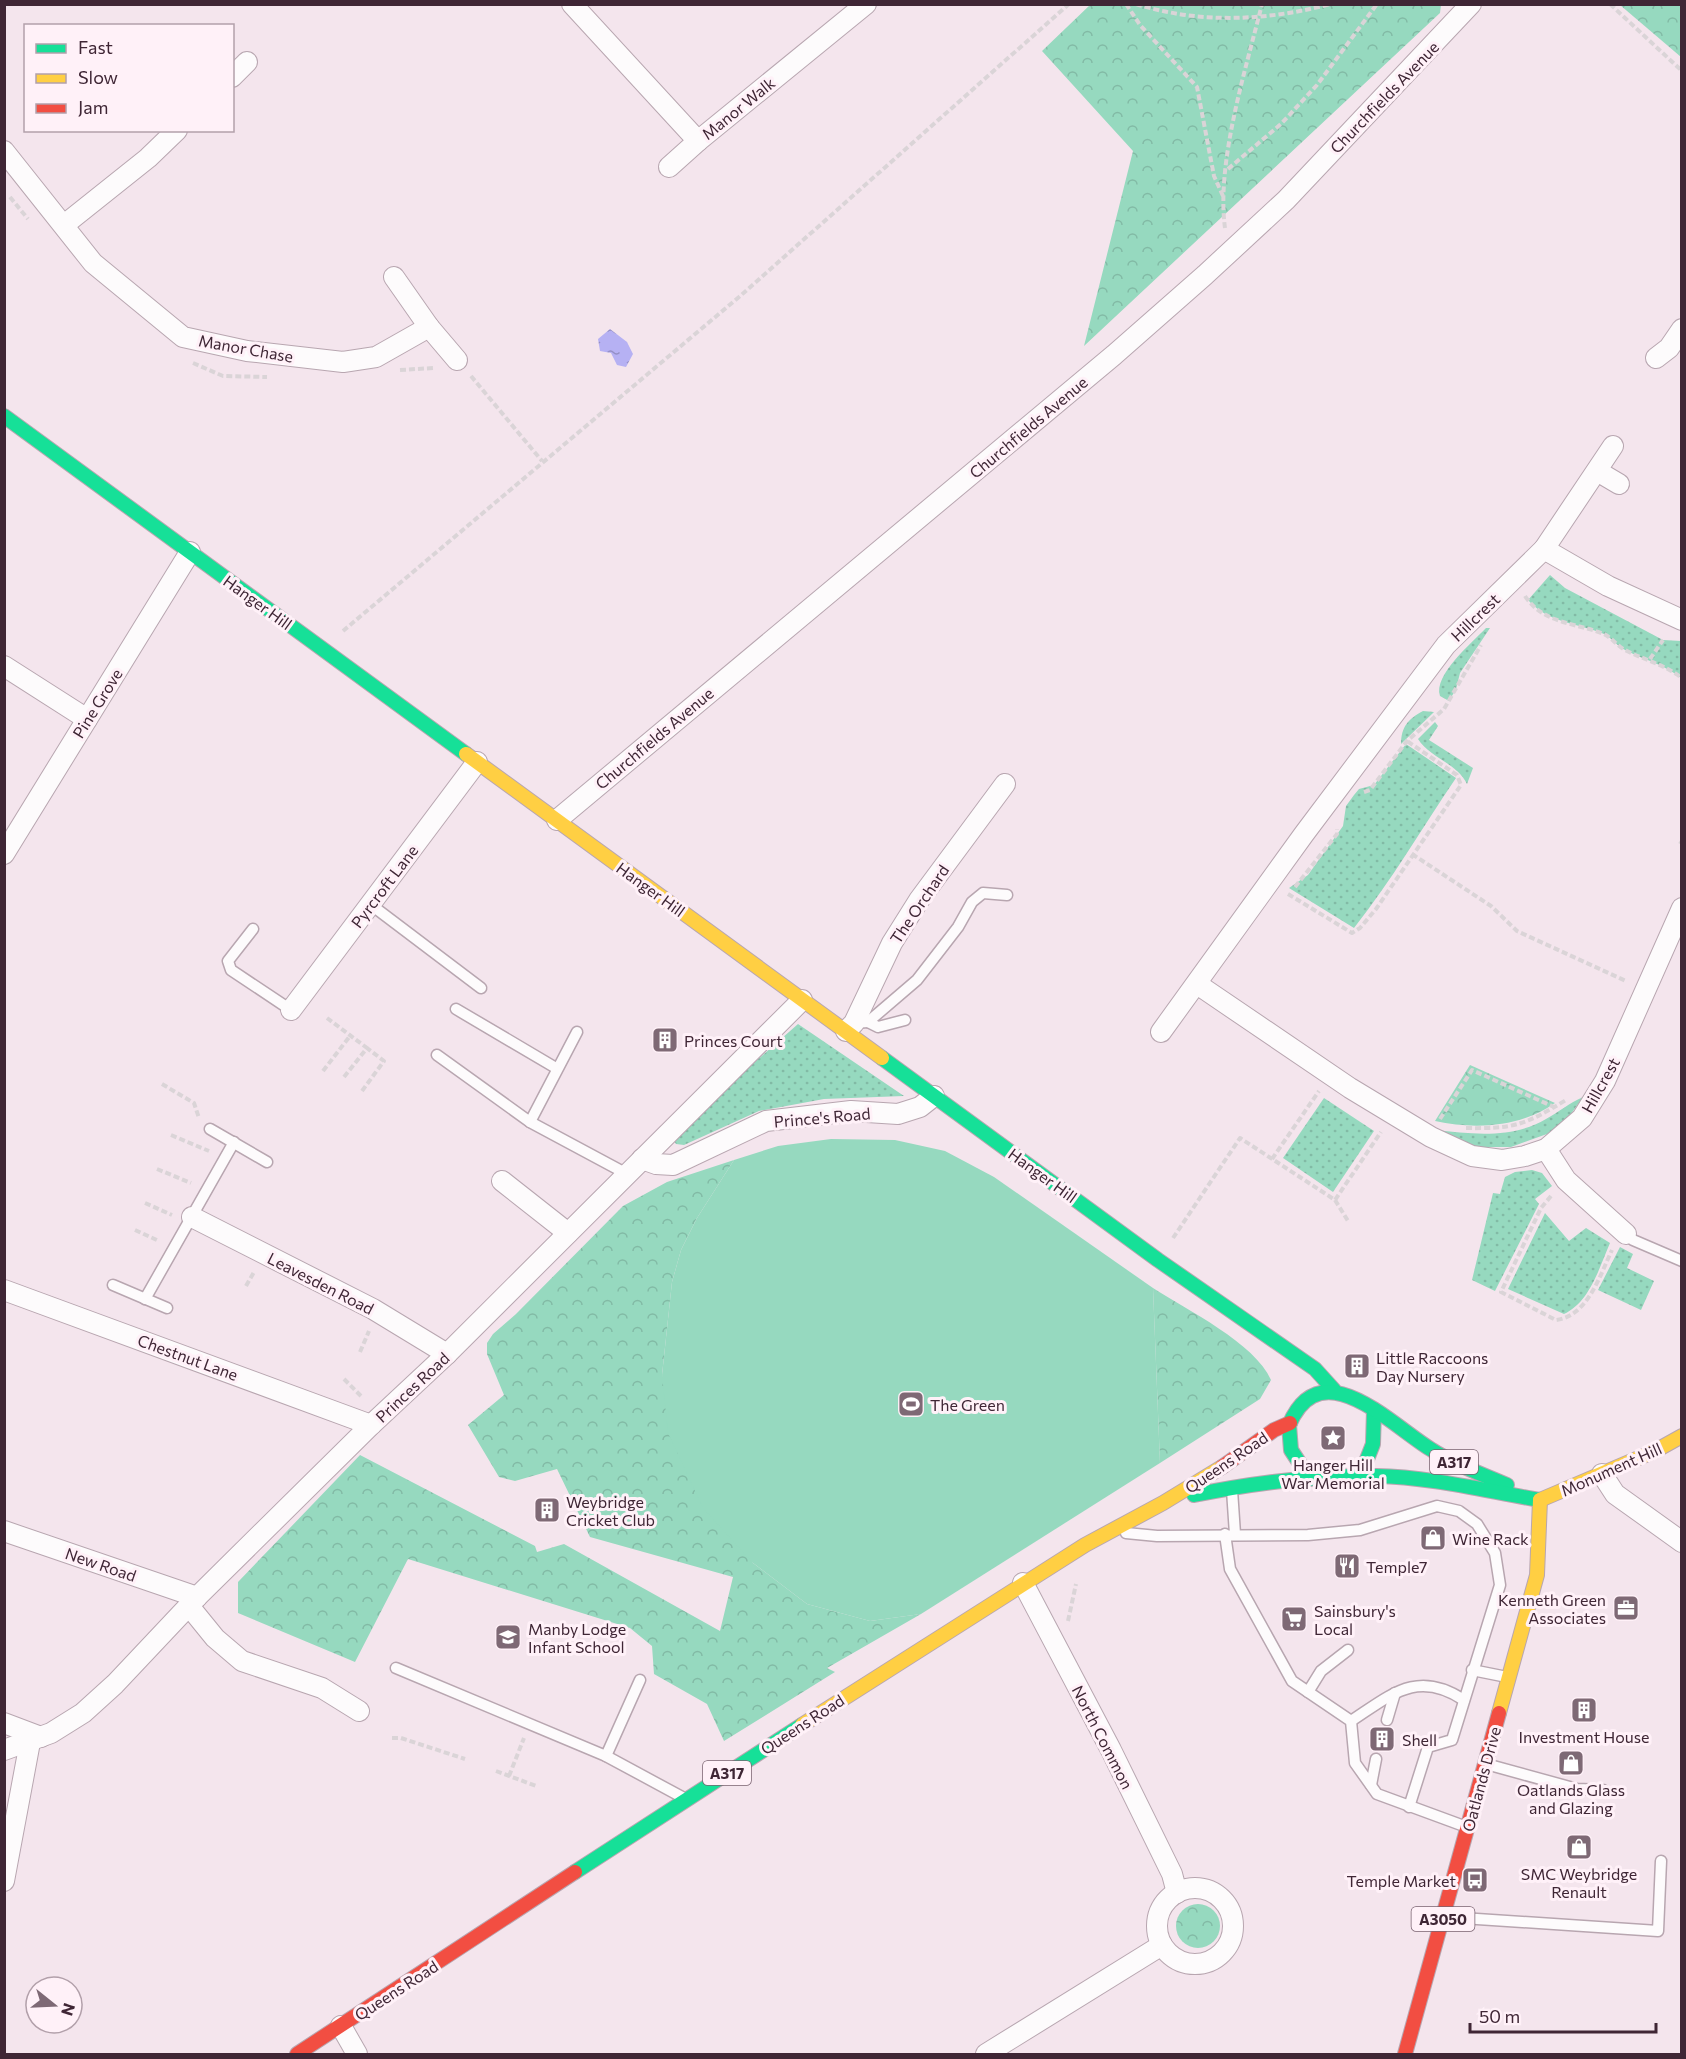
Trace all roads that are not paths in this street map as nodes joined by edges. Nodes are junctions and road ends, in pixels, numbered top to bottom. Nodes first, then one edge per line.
1 (572, 4) edge
2 (866, 4) edge
3 (1472, 4) edge
4 (247, 62) dead end
5 (234, 75) edge
6 (175, 132) edge
7 (698, 141) junction
8 (4, 151) edge
9 (669, 167) dead end
10 (64, 225) junction
11 (394, 277) dead end
12 (429, 327) junction
13 (1682, 330) edge
14 (1656, 358) dead end
15 (456, 360) road end
16 (4, 417) edge
17 (1612, 446) dead end
18 (1598, 471) junction
19 (1619, 484) dead end
20 (1544, 549) junction
21 (190, 552) junction
22 (1682, 620) edge
23 (4, 666) edge
24 (87, 719) junction
25 (477, 762) junction
26 (1005, 784) dead end
27 (557, 820) junction
28 (4, 854) edge
29 (1007, 895) dead end
30 (370, 904) junction
31 (1682, 908) edge
32 (253, 929) dead end
33 (1197, 984) junction
34 (481, 988) dead end
35 (802, 1000) junction
36 (456, 1009) dead end
37 (291, 1010) joint
38 (905, 1020) dead end
39 (856, 1025) junction
40 (577, 1032) dead end
41 (1161, 1032) dead end
42 (437, 1055) dead end
43 (556, 1068) junction
44 (934, 1096) junction
45 (530, 1122) junction
46 (210, 1129) dead end
47 (234, 1142) junction
48 (1546, 1149) junction
49 (642, 1159) junction
50 (267, 1162) dead end
51 (627, 1174) junction
52 (502, 1181) dead end
53 (182, 1217) junction
54 (1623, 1231) joint
55 (568, 1233) junction
56 (1682, 1261) edge
57 (113, 1286) dead end
58 (4, 1290) edge
59 (145, 1299) junction
60 (167, 1308) dead end
61 (447, 1354) junction
62 (1298, 1360) junction
63 (1334, 1390) junction
64 (1310, 1398) junction
65 (1374, 1410) junction
66 (1290, 1423) junction
67 (371, 1425) junction
68 (1682, 1436) edge
69 (1602, 1474) junction
70 (1360, 1477) junction
71 (1310, 1479) junction
72 (1444, 1485) junction
73 (1232, 1486) junction
74 (1540, 1500) junction
75 (1163, 1503) junction
76 (1437, 1506) junction
77 (1111, 1530) junction
78 (4, 1531) edge
79 (1230, 1534) junction
80 (1682, 1542) edge
81 (1023, 1583) junction
82 (193, 1601) junction
83 (1348, 1650) dead end
84 (396, 1668) dead end
85 (1472, 1670) junction
86 (1509, 1677) junction
87 (640, 1680) dead end
88 (1308, 1692) junction
89 (1395, 1692) junction
90 (1464, 1700) junction
91 (359, 1711) dead end
92 (1387, 1720) dead end
93 (1351, 1721) junction
94 (4, 1723) edge
95 (35, 1739) junction
96 (4, 1750) edge
97 (606, 1756) junction
98 (1376, 1759) dead end
99 (1485, 1764) junction
100 (1371, 1785) junction
101 (1603, 1790) dead end
102 (686, 1800) junction
103 (1409, 1808) junction
104 (1468, 1827) junction
105 (1661, 1861) dead end
106 (4, 1881) edge
107 (1177, 1893) junction
108 (1443, 1917) junction
109 (1162, 1945) junction
110 (341, 2026) junction
111 (297, 2055) edge
112 (357, 2055) edge
113 (986, 2055) edge
114 (1406, 2055) edge

1 - 7 street, Manor Walk
2 - 7 street, Manor Walk
3 - 27 street, Churchfields Avenue
4 - 5 street
6 - 10 street
7 - 9 street
8 - 10 street, Manor Chase
10 - 12 street, Manor Chase
11 - 12 street
12 - 15 street
13 - 14 street
16 - 21 main road, Hanger Hill
17 - 18 street, Hillcrest
18 - 19 street
18 - 20 street, Hillcrest
20 - 22 street
20 - 33 street, Hillcrest
21 - 24 street, Pine Grove
21 - 25 main road, Hanger Hill
23 - 24 street
24 - 28 street, Pine Grove
25 - 27 main road, Hanger Hill
25 - 30 street, Pyrcroft Lane
26 - 39 street, The Orchard
27 - 35 main road, Hanger Hill
29 - 39 lane
30 - 34 lane
30 - 37 street, Pyrcroft Lane
31 - 48 street, Hillcrest
32 - 37 lane
33 - 41 street, Hillcrest
33 - 48 street, Hillcrest
35 - 39 main road, Hanger Hill
35 - 49 street, Princes Road
36 - 43 lane
38 - 39 lane
39 - 44 main road, Hanger Hill
40 - 43 lane
42 - 45 lane
43 - 45 lane
44 - 49 street, Prince's Road
44 - 62 main road, Hanger Hill
45 - 51 lane
46 - 47 lane
47 - 50 lane
47 - 53 lane
48 - 54 street
49 - 51 street, Princes Road
51 - 55 street, Princes Road
52 - 55 street
53 - 59 lane
53 - 61 street, Leavesden Road
54 - 56 lane
55 - 61 street, Princes Road
57 - 59 lane
58 - 67 street, Chestnut Lane
59 - 60 lane
61 - 67 street, Princes Road
62 - 63 main road, Hanger Hill
62 - 64 main road
63 - 64 main road
63 - 65 main road, Hanger Hill
64 - 66 main road, Queens Road
65 - 70 main road
65 - 74 main road, A317
66 - 71 main road, Queens Road
66 - 75 main road, Queens Road / A317
67 - 82 street, Princes Road
68 - 69 main road, Monument Hill
69 - 74 main road, Monument Hill
69 - 80 street
70 - 71 main road, Queens Road / A317
70 - 72 main road, Queens Road / A317
71 - 73 main road, Queens Road / A317
72 - 74 main road, Queens Road / A317
72 - 76 lane
73 - 75 main road, Queens Road / A317
73 - 79 lane
74 - 86 main road, Oatlands Drive / A3050
75 - 77 main road, Queens Road / A317
76 - 79 lane
76 - 85 lane
77 - 79 lane
77 - 81 main road, Queens Road / A317
78 - 82 street, New Road
79 - 88 lane
81 - 102 main road, Queens Road / A317
81 - 107 street, North Common
82 - 91 street
82 - 95 street, Princes Road
83 - 88 lane
84 - 97 lane
85 - 86 lane
85 - 90 lane
86 - 99 main road, Oatlands Drive / A3050
87 - 97 lane
88 - 93 lane
89 - 90 lane
89 - 92 lane
89 - 93 lane
90 - 103 lane
93 - 100 lane
94 - 95 street
95 - 96 street, Princes Road
95 - 106 street
97 - 102 lane
98 - 100 lane
99 - 101 lane
99 - 104 main road, Oatlands Drive / A3050
100 - 103 lane
102 - 110 main road, Queens Road / A317
103 - 104 lane
104 - 108 main road, Oatlands Drive / A3050
105 - 108 lane
107 - 109 street
107 - 109 street
108 - 114 main road, Oatlands Drive / A3050
109 - 113 street
110 - 111 main road, Queens Road / A317
110 - 112 street

